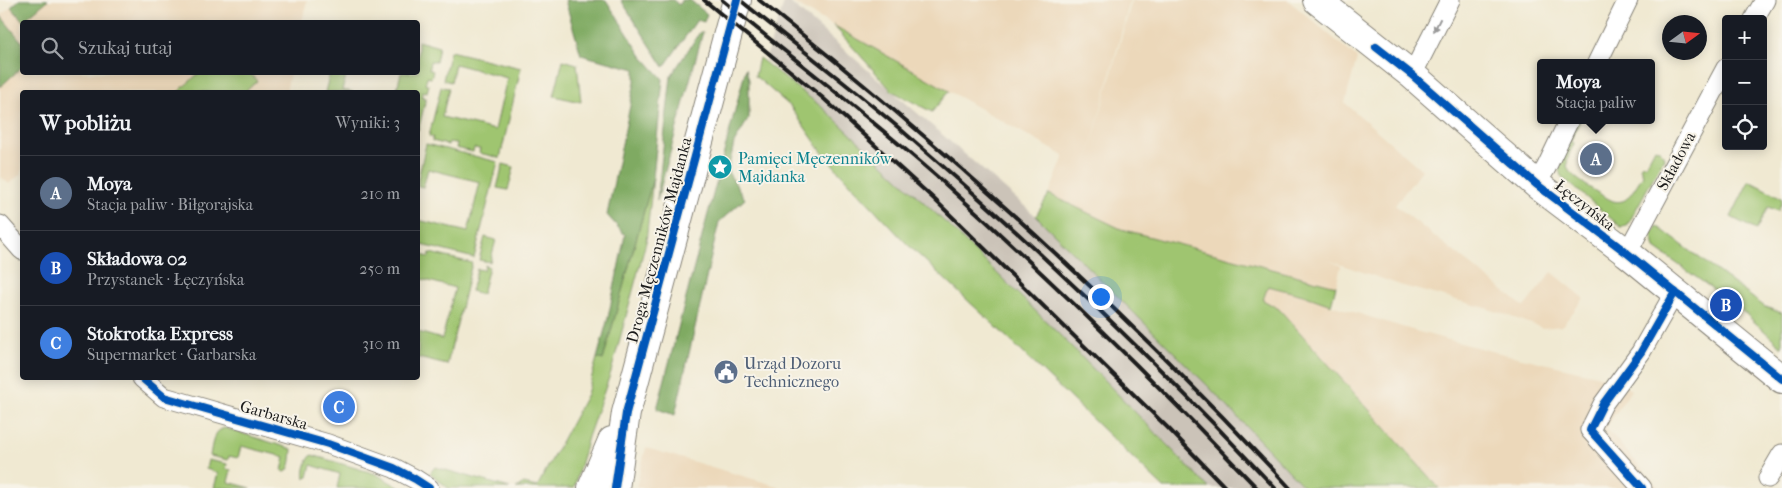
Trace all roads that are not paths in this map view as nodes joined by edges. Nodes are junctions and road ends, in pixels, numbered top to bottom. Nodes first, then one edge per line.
1 (737, 0) edge
2 (1317, 0) edge
3 (1450, 0) edge
4 (1628, 0) edge
5 (1765, 0) edge
6 (1756, 15) edge
7 (1600, 59) edge
8 (1412, 75) junction
9 (1722, 75) edge
10 (1567, 124) edge
11 (1536, 184) junction
12 (0, 225) edge
13 (20, 248) edge
14 (1626, 253) junction
15 (1675, 292) junction
16 (1782, 379) edge
17 (144, 380) edge
18 (626, 413) junction
19 (1782, 454) edge
20 (1768, 478) dead end
21 (429, 488) edge
22 (592, 488) edge
23 (615, 488) edge
24 (1642, 488) edge

1 - 18 street, Droga Męczenników Majdanka
2 - 8 street, Łęczyńska
3 -> 8 street
4 - 7 street
5 - 6 street
8 - 11 street, Łęczyńska
9 - 14 street, Składowa
10 - 11 street
11 - 14 street, Łęczyńska
12 - 13 street
14 - 15 street, Łęczyńska
15 - 16 street, Łęczyńska
15 - 24 street
17 - 21 street, Garbarska
18 - 22 street, Droga Męczenników Majdanka
18 - 23 street, Droga Męczenników Majdanka
19 - 20 street

